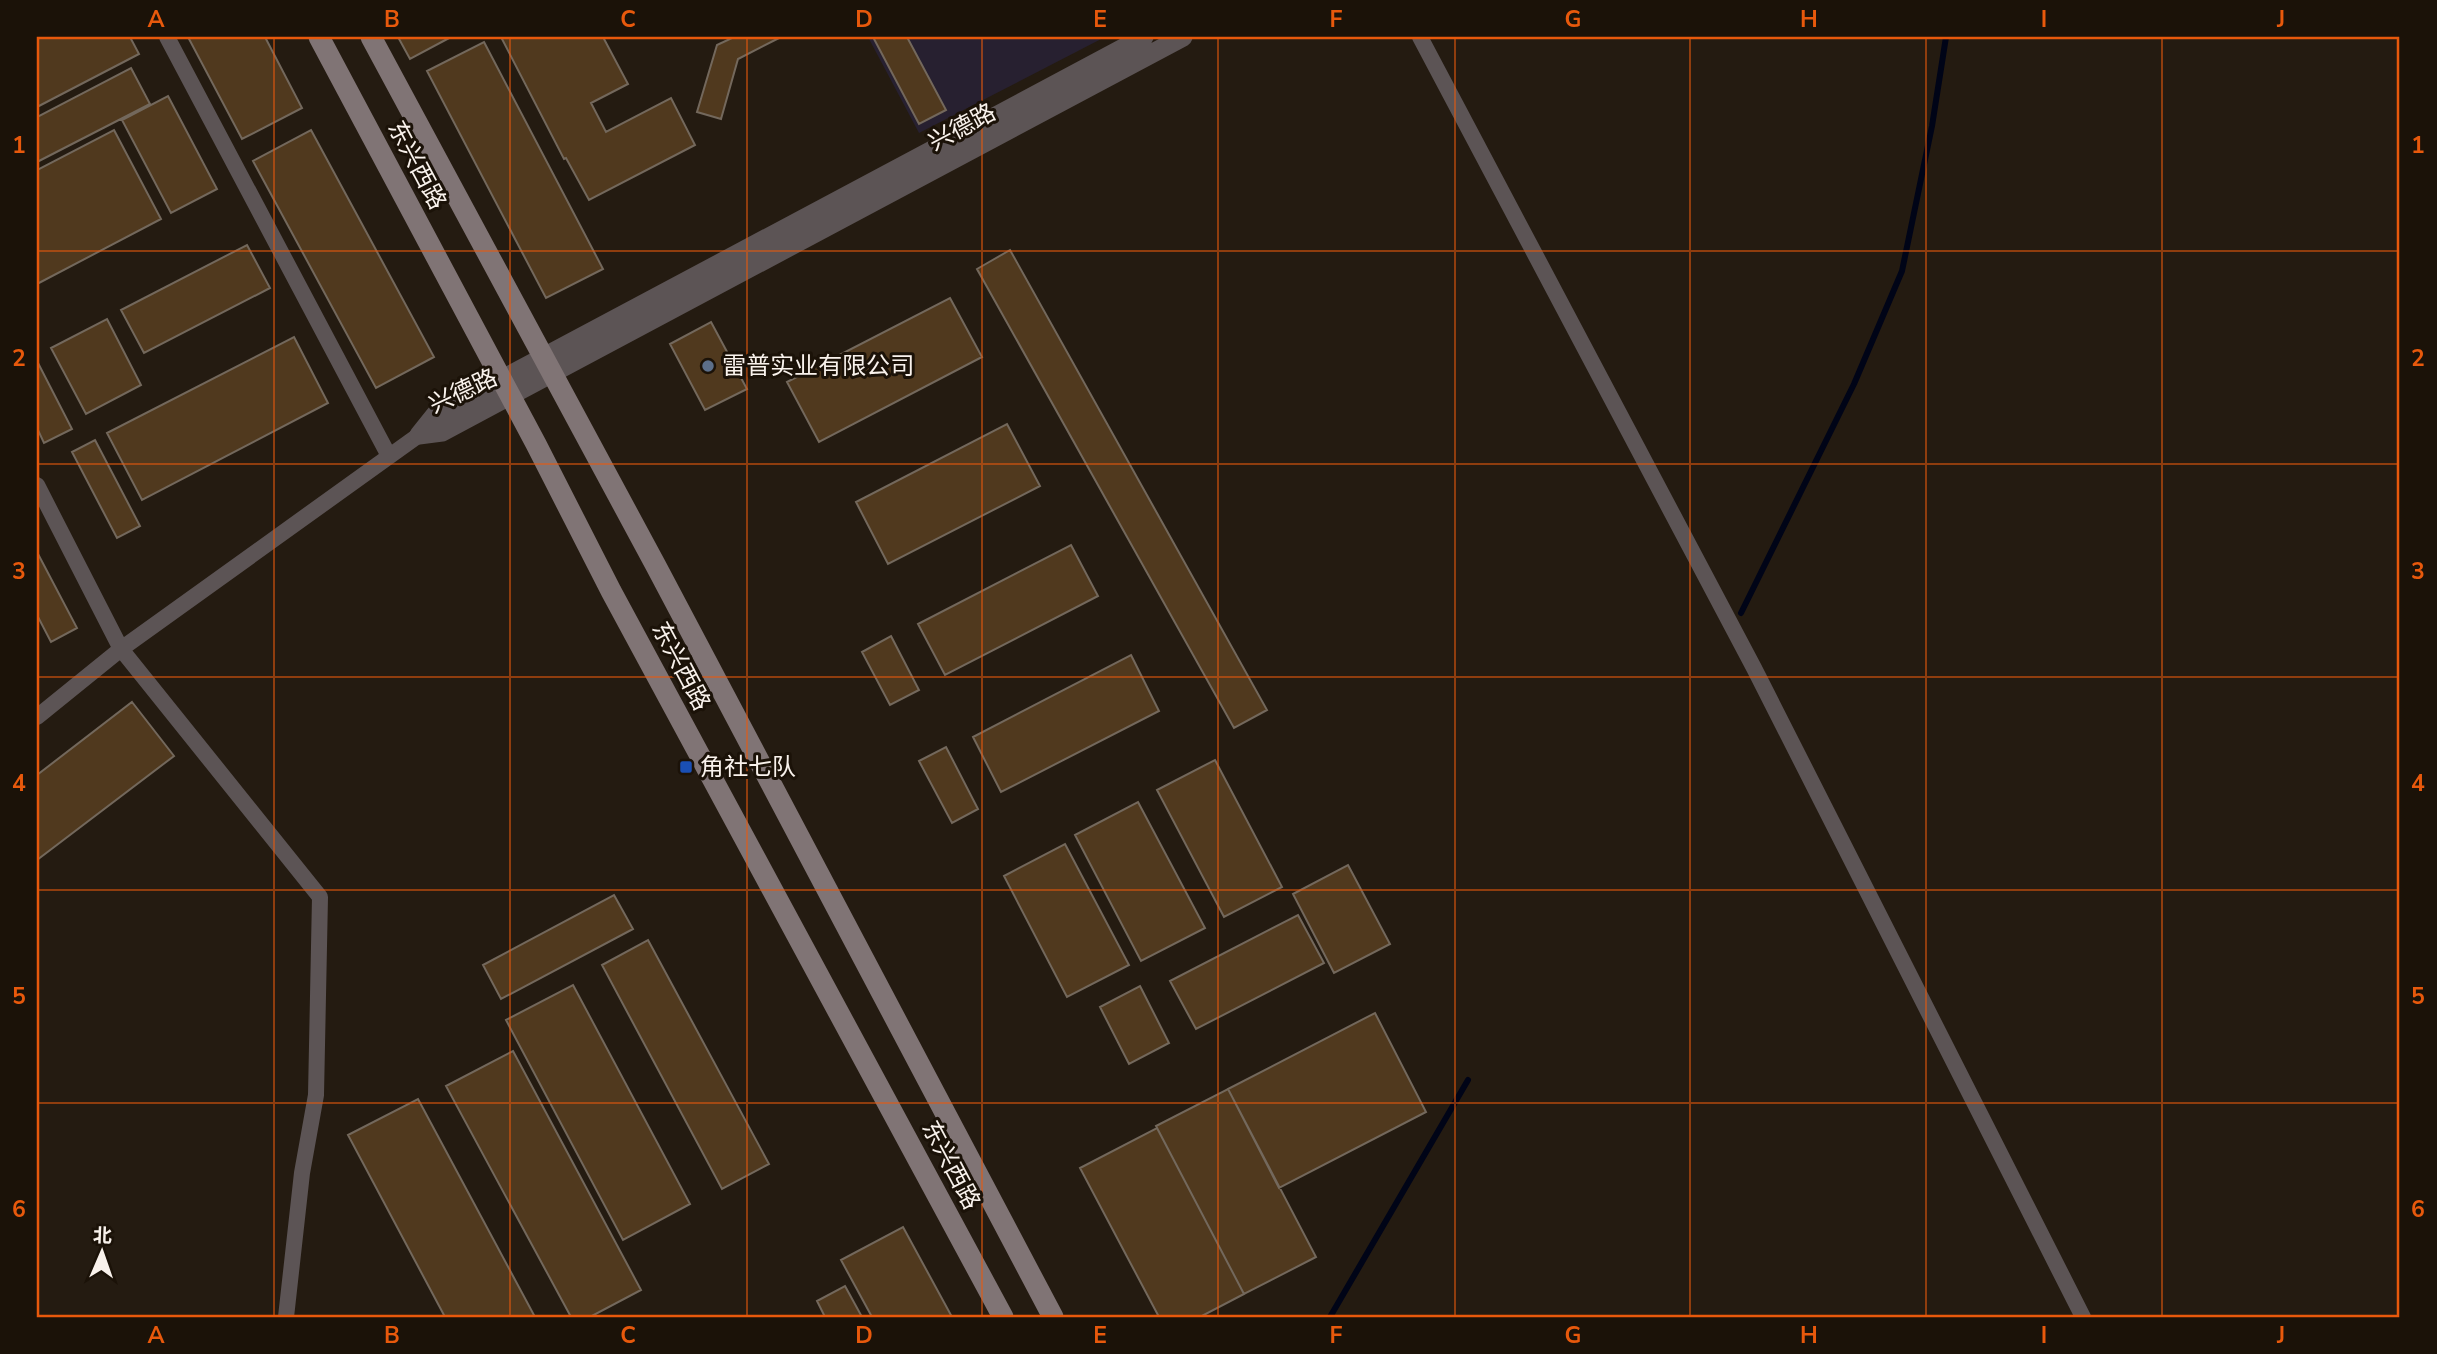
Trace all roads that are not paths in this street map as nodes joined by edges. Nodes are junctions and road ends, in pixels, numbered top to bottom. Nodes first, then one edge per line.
1 (167, 37) edge
2 (319, 37) edge
3 (371, 37) edge
4 (1144, 37) edge
5 (1184, 37) edge
6 (1420, 37) edge
7 (547, 366) junction
8 (505, 388) junction
9 (419, 435) joint
10 (389, 456) junction
11 (37, 485) edge
12 (121, 649) junction
13 (37, 718) edge
14 (286, 1317) edge
15 (1003, 1317) edge
16 (1053, 1317) edge
17 (2083, 1317) edge

1 - 10 street
2 - 8 main road, 东兴西路
3 - 7 main road, 东兴西路
4 - 7 street, 兴德路
5 - 7 street, 兴德路
6 - 17 street
7 - 8 street, 兴德路
7 - 16 main road, 东兴西路
8 - 9 street, 兴德路
8 - 15 main road, 东兴西路
9 - 10 street
10 - 12 street
11 - 12 street
12 - 13 street
12 - 14 street

